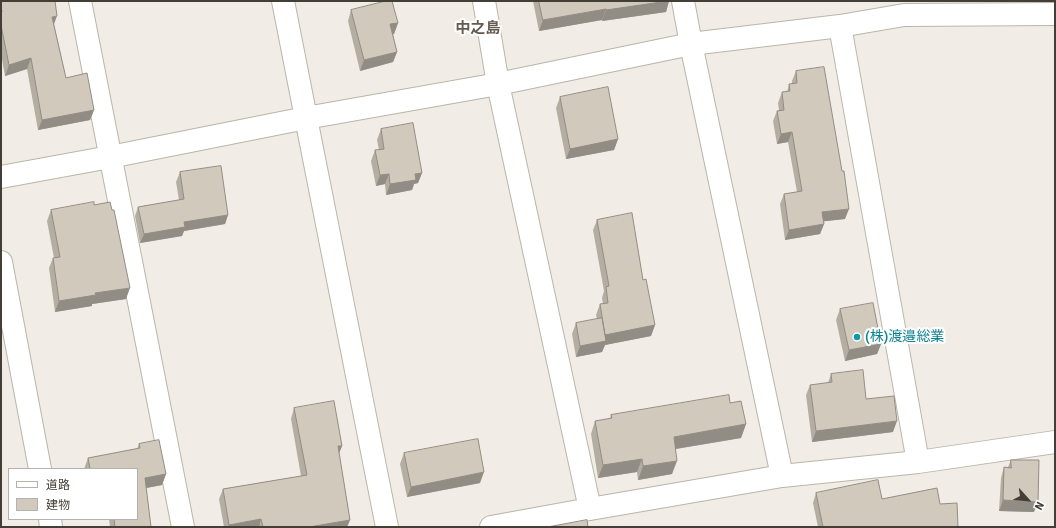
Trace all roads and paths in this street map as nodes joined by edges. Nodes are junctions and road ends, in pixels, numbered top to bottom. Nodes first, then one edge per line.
1 (80, 1) edge
2 (283, 1) edge
3 (484, 1) edge
4 (683, 1) edge
5 (902, 8) edge
6 (1052, 10) edge
7 (840, 26) junction
8 (691, 44) junction
9 (498, 84) junction
10 (306, 118) junction
11 (110, 158) junction
12 (1, 177) edge
13 (1, 262) edge
14 (1055, 442) edge
15 (918, 462) junction
16 (40, 468) edge
17 (782, 476) junction
18 (590, 509) junction
19 (183, 527) edge
20 (387, 527) edge
21 (491, 527) edge

1 - 11 street
2 - 10 street
3 - 9 street
4 - 8 street
5 - 6 street
5 - 7 street
7 - 8 street
7 - 15 street
8 - 9 street
8 - 17 street
9 - 10 street
9 - 18 street
10 - 11 street
10 - 20 street
11 - 12 street
11 - 19 street
13 - 16 street
14 - 15 street
15 - 17 street
17 - 18 street
18 - 21 street

